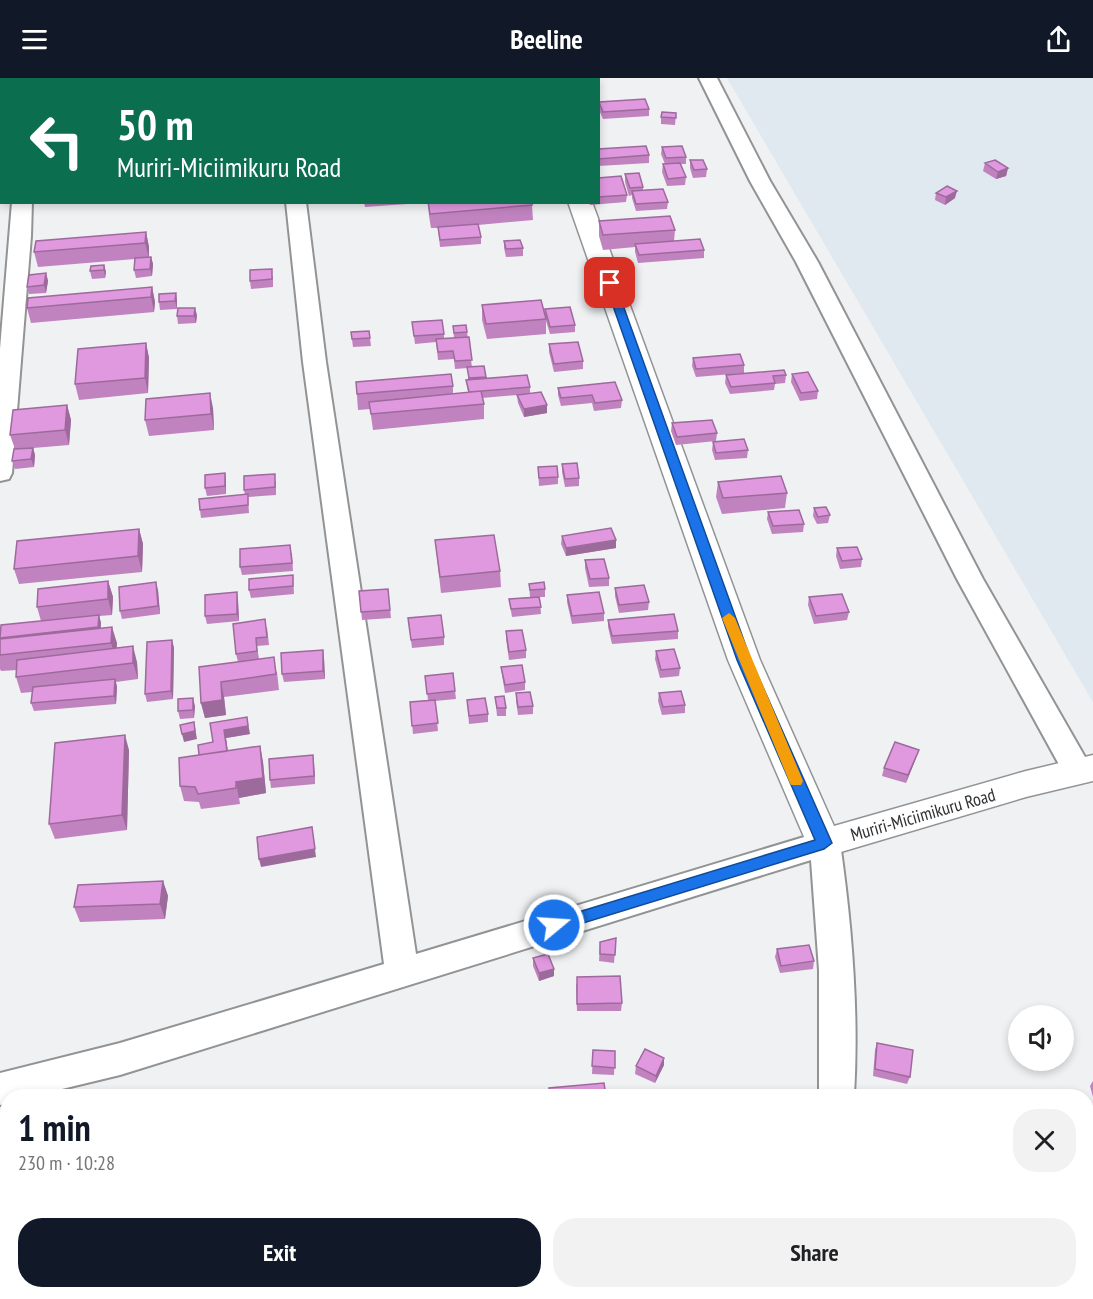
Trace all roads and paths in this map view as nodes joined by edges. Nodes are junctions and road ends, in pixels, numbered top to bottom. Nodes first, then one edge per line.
1 (708, 78) edge
2 (22, 204) edge
3 (296, 204) edge
4 (581, 204) edge
5 (0, 472) edge
6 (1085, 770) edge
7 (824, 843) junction
8 (402, 972) junction
9 (0, 1089) edge
10 (837, 1089) edge

1 - 6 street
2 - 5 street
3 - 8 street
4 - 7 street
6 - 7 street, Muriri-Miciimikuru Road
7 - 8 street
7 - 10 street
8 - 9 street

